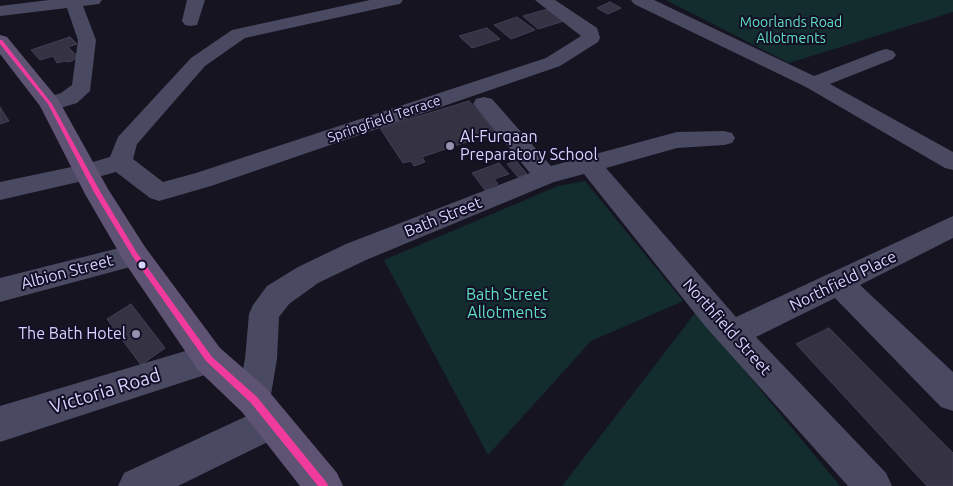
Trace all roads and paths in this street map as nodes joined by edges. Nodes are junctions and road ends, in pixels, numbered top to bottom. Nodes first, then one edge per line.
1 (93, 0) edge
2 (196, 0) edge
3 (394, 0) edge
4 (544, 0) edge
5 (640, 0) edge
6 (73, 2) junction
7 (25, 4) edge
8 (0, 11) edge
9 (191, 21) dead end
10 (0, 41) edge
11 (886, 55) dead end
12 (813, 83) junction
13 (50, 104) junction
14 (484, 104) dead end
15 (724, 138) dead end
16 (120, 162) junction
17 (953, 162) edge
18 (588, 163) junction
19 (86, 172) junction
20 (546, 176) junction
21 (0, 191) edge
22 (953, 226) edge
23 (135, 255) junction
24 (839, 283) junction
25 (0, 290) edge
26 (732, 334) junction
27 (209, 359) junction
28 (953, 395) edge
29 (263, 411) junction
30 (0, 424) edge
31 (137, 486) edge
32 (324, 486) edge
33 (873, 486) edge

1 - 6 street
2 - 9 street
3 - 16 street
4 - 16 street, Springfield Terrace
5 - 12 street
6 - 7 street
6 - 13 street
7 - 8 street
10 - 13 main road
11 - 12 street
12 - 17 street
13 - 19 main road
14 - 20 street
15 - 18 street, Bath Street
16 - 19 street
18 - 20 street, Bath Street
18 - 26 street, Northfield Street
19 - 21 street
19 - 23 main road
20 - 29 street, Bath Street
22 - 24 street, Northfield Place
23 - 25 street, Albion Street
23 - 27 main road
24 - 26 street, Northfield Place
24 - 28 street
26 - 33 street, Northfield Street
27 - 29 main road
27 - 30 street, Victoria Road
29 - 31 street
29 - 32 main road

